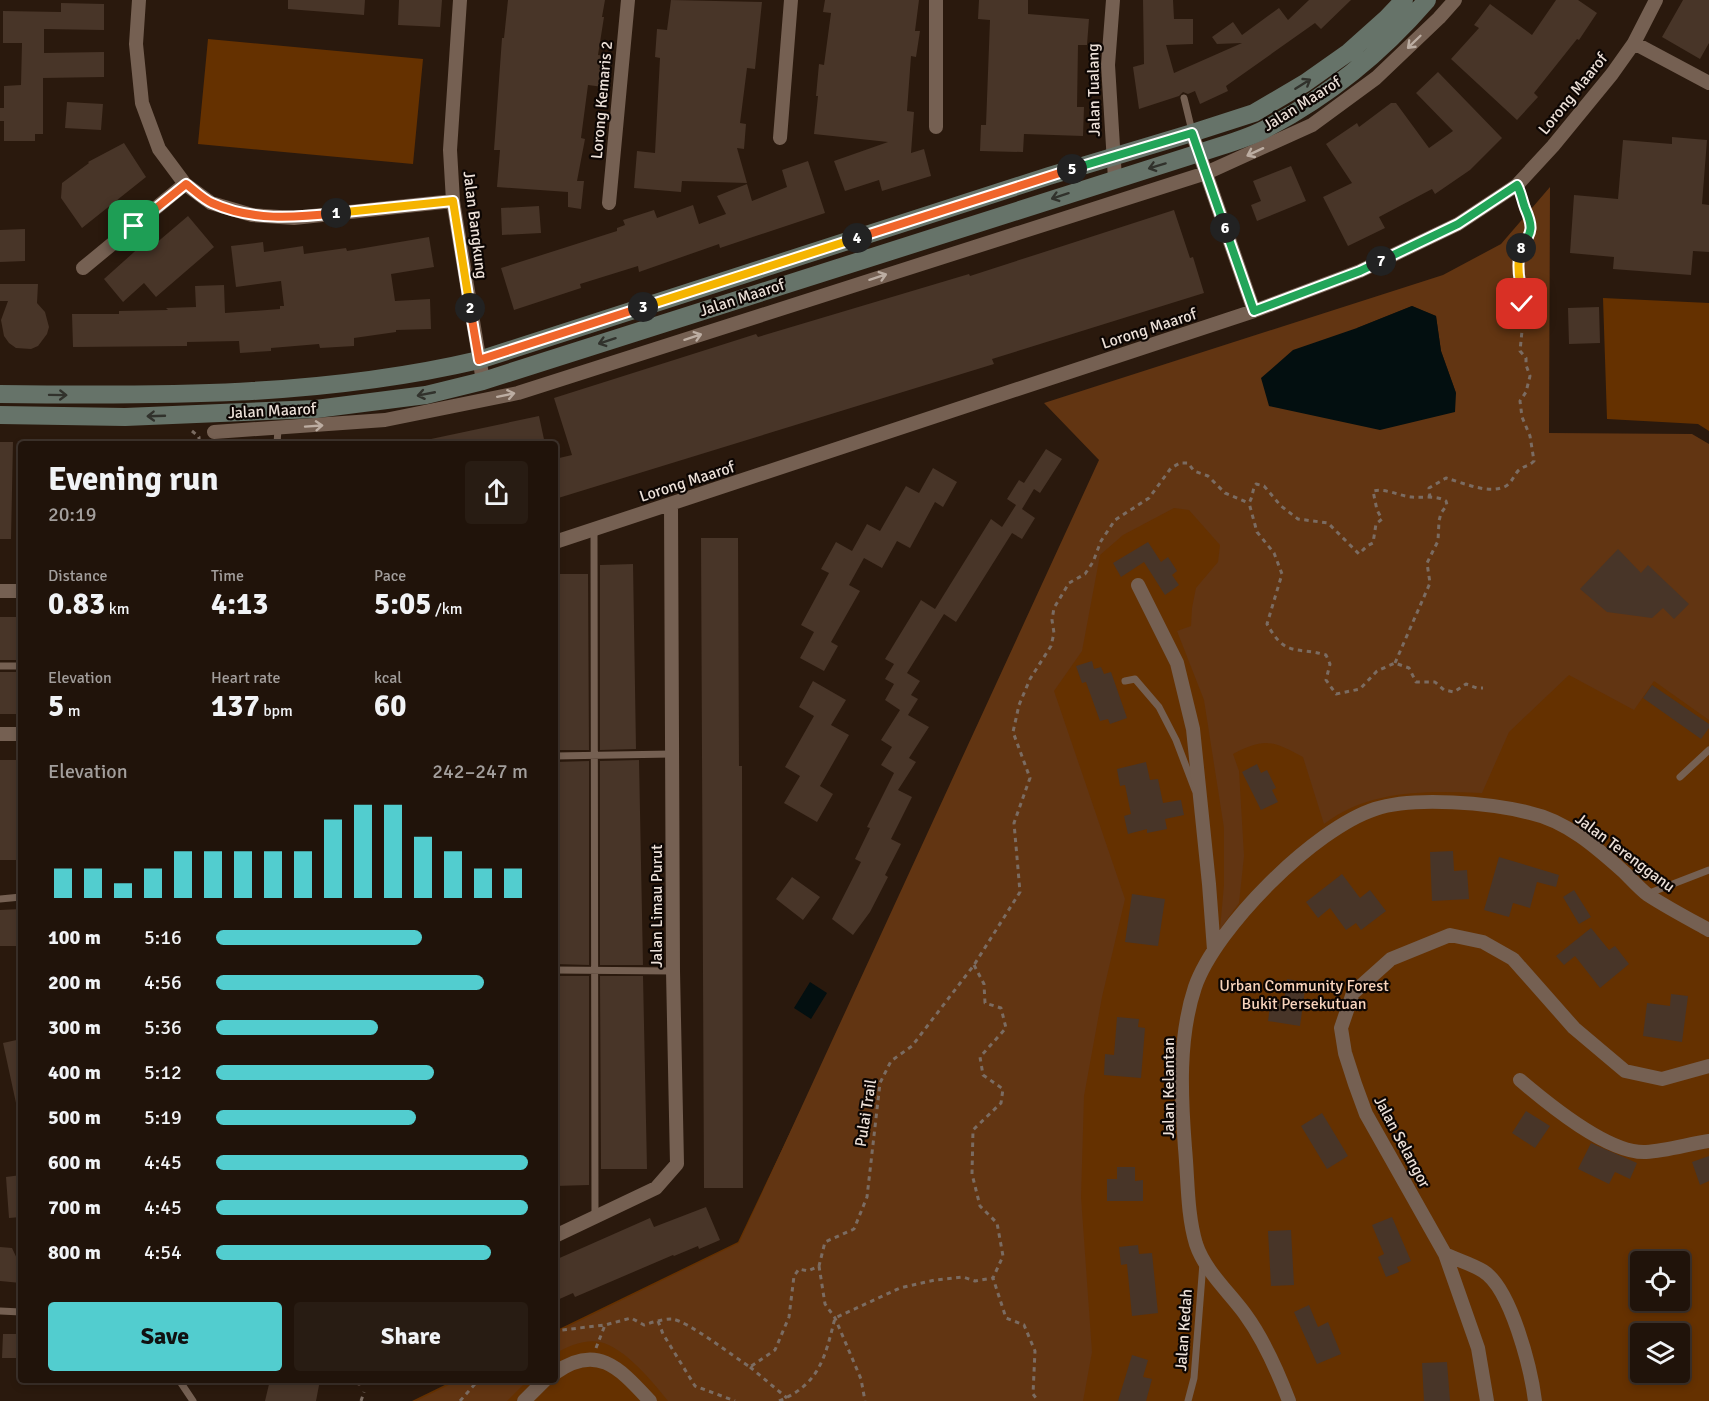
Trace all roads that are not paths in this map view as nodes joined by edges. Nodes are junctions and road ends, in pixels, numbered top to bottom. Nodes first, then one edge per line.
1 (139, 0) edge
2 (460, 0) edge
3 (628, 0) edge
4 (790, 0) edge
5 (936, 0) edge
6 (1113, 0) edge
7 (1404, 0) edge
8 (1427, 0) edge
9 (1455, 0) edge
10 (1656, 0) edge
11 (1634, 43) junction
12 (1709, 83) edge
13 (1184, 98) dead end
14 (936, 127) dead end
15 (1192, 133) junction
16 (780, 138) dead end
17 (1199, 153) junction
18 (1112, 156) junction
19 (1206, 173) junction
20 (1115, 179) junction
21 (186, 184) junction
22 (453, 201) junction
23 (609, 202) dead end
24 (83, 268) dead end
25 (1254, 311) junction
26 (479, 360) junction
27 (483, 381) junction
28 (215, 393) junction
29 (0, 394) edge
30 (215, 414) junction
31 (0, 415) edge
32 (278, 429) junction
33 (214, 438) edge
34 (278, 441) edge
35 (671, 505) junction
36 (594, 531) junction
37 (558, 541) edge
38 (1138, 585) dead end
39 (0, 591) edge
40 (18, 591) edge
41 (0, 666) edge
42 (18, 666) edge
43 (1125, 681) dead end
44 (0, 734) edge
45 (18, 734) edge
46 (1709, 750) edge
47 (672, 754) junction
48 (592, 755) junction
49 (558, 756) edge
50 (1680, 777) dead end
51 (1202, 809) junction
52 (1709, 870) edge
53 (1647, 894) junction
54 (18, 897) edge
55 (0, 899) edge
56 (1709, 930) edge
57 (1214, 950) junction
58 (558, 970) edge
59 (593, 970) junction
60 (673, 970) junction
61 (1709, 1066) edge
62 (1520, 1080) dead end
63 (1709, 1141) edge
64 (595, 1217) junction
65 (558, 1235) edge
66 (1445, 1254) junction
67 (1203, 1260) junction
68 (0, 1311) edge
69 (18, 1312) edge
70 (558, 1371) edge
71 (181, 1383) edge
72 (542, 1383) edge
73 (193, 1401) edge
74 (524, 1401) edge
75 (650, 1401) edge
76 (1188, 1401) edge
77 (1289, 1401) edge
78 (1486, 1401) edge
79 (1535, 1401) edge

1 - 21 street
2 - 22 street, Jalan Bangkung
3 - 23 street, Lorong Kemaris 2
4 - 16 street
5 - 14 street
6 - 18 street, Jalan Tualang
15 -> 7 main road, Jalan Maarof
8 - 17 main road, Jalan Maarof
9 -> 19 street, Jalan Maarof
10 - 11 street, Lorong Maarof
11 - 12 street
11 - 25 street, Lorong Maarof
13 - 15 lane
15 - 17 street
15 - 18 main road, Jalan Maarof
17 - 19 street
17 -> 20 main road, Jalan Maarof
18 - 20 street, Jalan Tualang
18 - 26 main road, Jalan Maarof
19 - 25 street
32 -> 19 street, Jalan Maarof
20 -> 27 main road, Jalan Maarof
21 - 22 street
21 - 24 street
22 - 26 street, Jalan Bangkung
25 - 35 street, Lorong Maarof
26 - 27 street, Jalan Bangkung
26 - 28 main road, Jalan Maarof
27 -> 30 main road, Jalan Maarof
29 -> 28 main road, Jalan Maarof
28 - 30 street
30 -> 31 main road, Jalan Maarof
30 - 33 street
32 - 33 street, Jalan Maarof
32 - 34 lane
35 - 36 street, Lorong Maarof
35 - 47 street, Jalan Limau Purut
36 - 37 street, Lorong Maarof
36 - 48 lane
38 - 51 street
39 - 40 street
41 - 42 lane
43 - 51 lane
44 - 45 street
46 - 50 lane
47 - 48 lane
47 - 60 street, Jalan Limau Purut
48 - 49 lane
48 - 59 lane
51 - 57 street
52 - 53 lane
53 - 56 street, Jalan Terengganu
53 - 57 street, Jalan Terengganu
54 - 55 lane
57 - 67 street, Jalan Kelantan
58 - 59 lane
59 - 60 lane
59 - 64 lane
60 - 64 street, Jalan Limau Purut
61 - 66 street, Jalan Selangor
62 - 63 street
64 - 65 street, Jalan Limau Purut
66 - 78 street, Jalan Selangor
66 - 79 street
67 - 76 lane, Jalan Kedah
67 - 77 street, Jalan Kelantan
68 - 69 lane
70 - 75 street
71 - 73 lane
72 - 74 street

